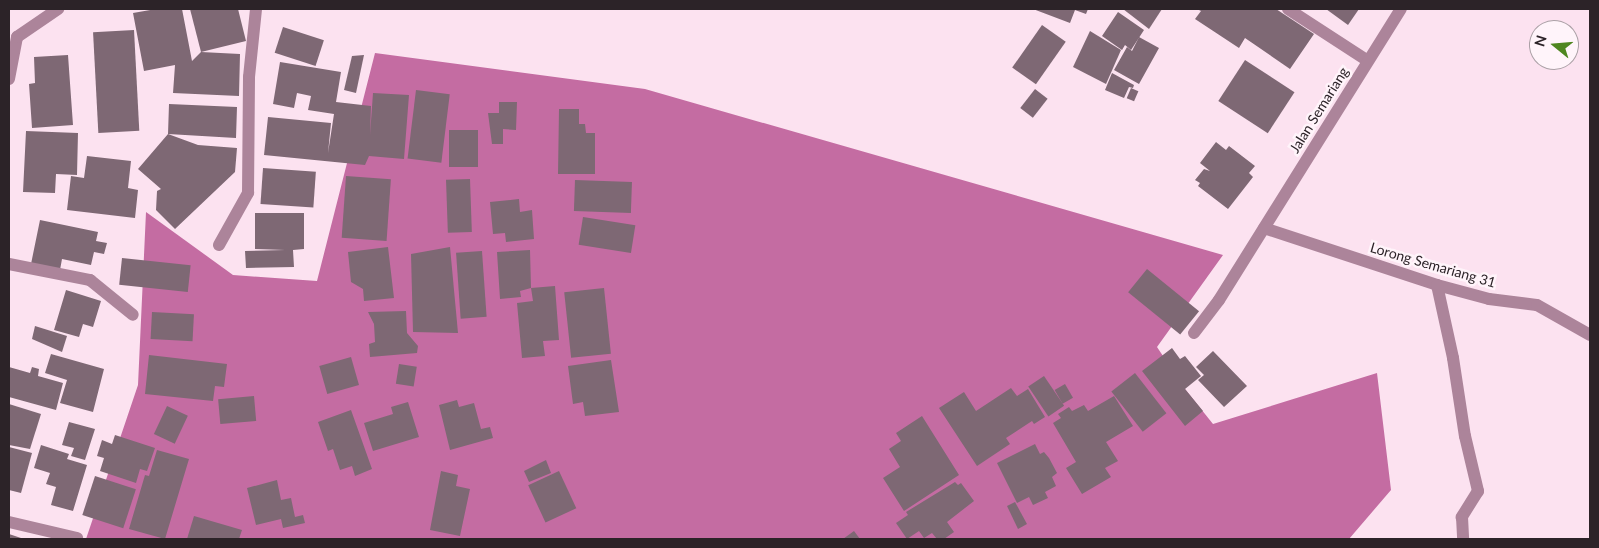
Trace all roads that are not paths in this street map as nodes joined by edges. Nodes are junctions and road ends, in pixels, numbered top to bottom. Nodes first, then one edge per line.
1 (58, 9) edge
2 (256, 9) edge
3 (1288, 9) edge
4 (1401, 9) edge
5 (1368, 60) junction
6 (9, 79) edge
7 (1264, 228) junction
8 (219, 245) dead end
9 (9, 264) edge
10 (1437, 285) junction
11 (133, 315) dead end
12 (1194, 333) dead end
13 (1590, 335) edge
14 (9, 522) edge
15 (77, 538) dead end
16 (1463, 539) edge

1 - 6 street
2 - 8 street
3 - 5 street
4 - 5 street, Jalan Semariang
5 - 7 street, Jalan Semariang
7 - 10 street, Lorong Semariang 31
7 - 12 street, Jalan Semariang
9 - 11 street
10 - 13 street, Lorong Semariang 31
10 - 16 street
14 - 15 street

